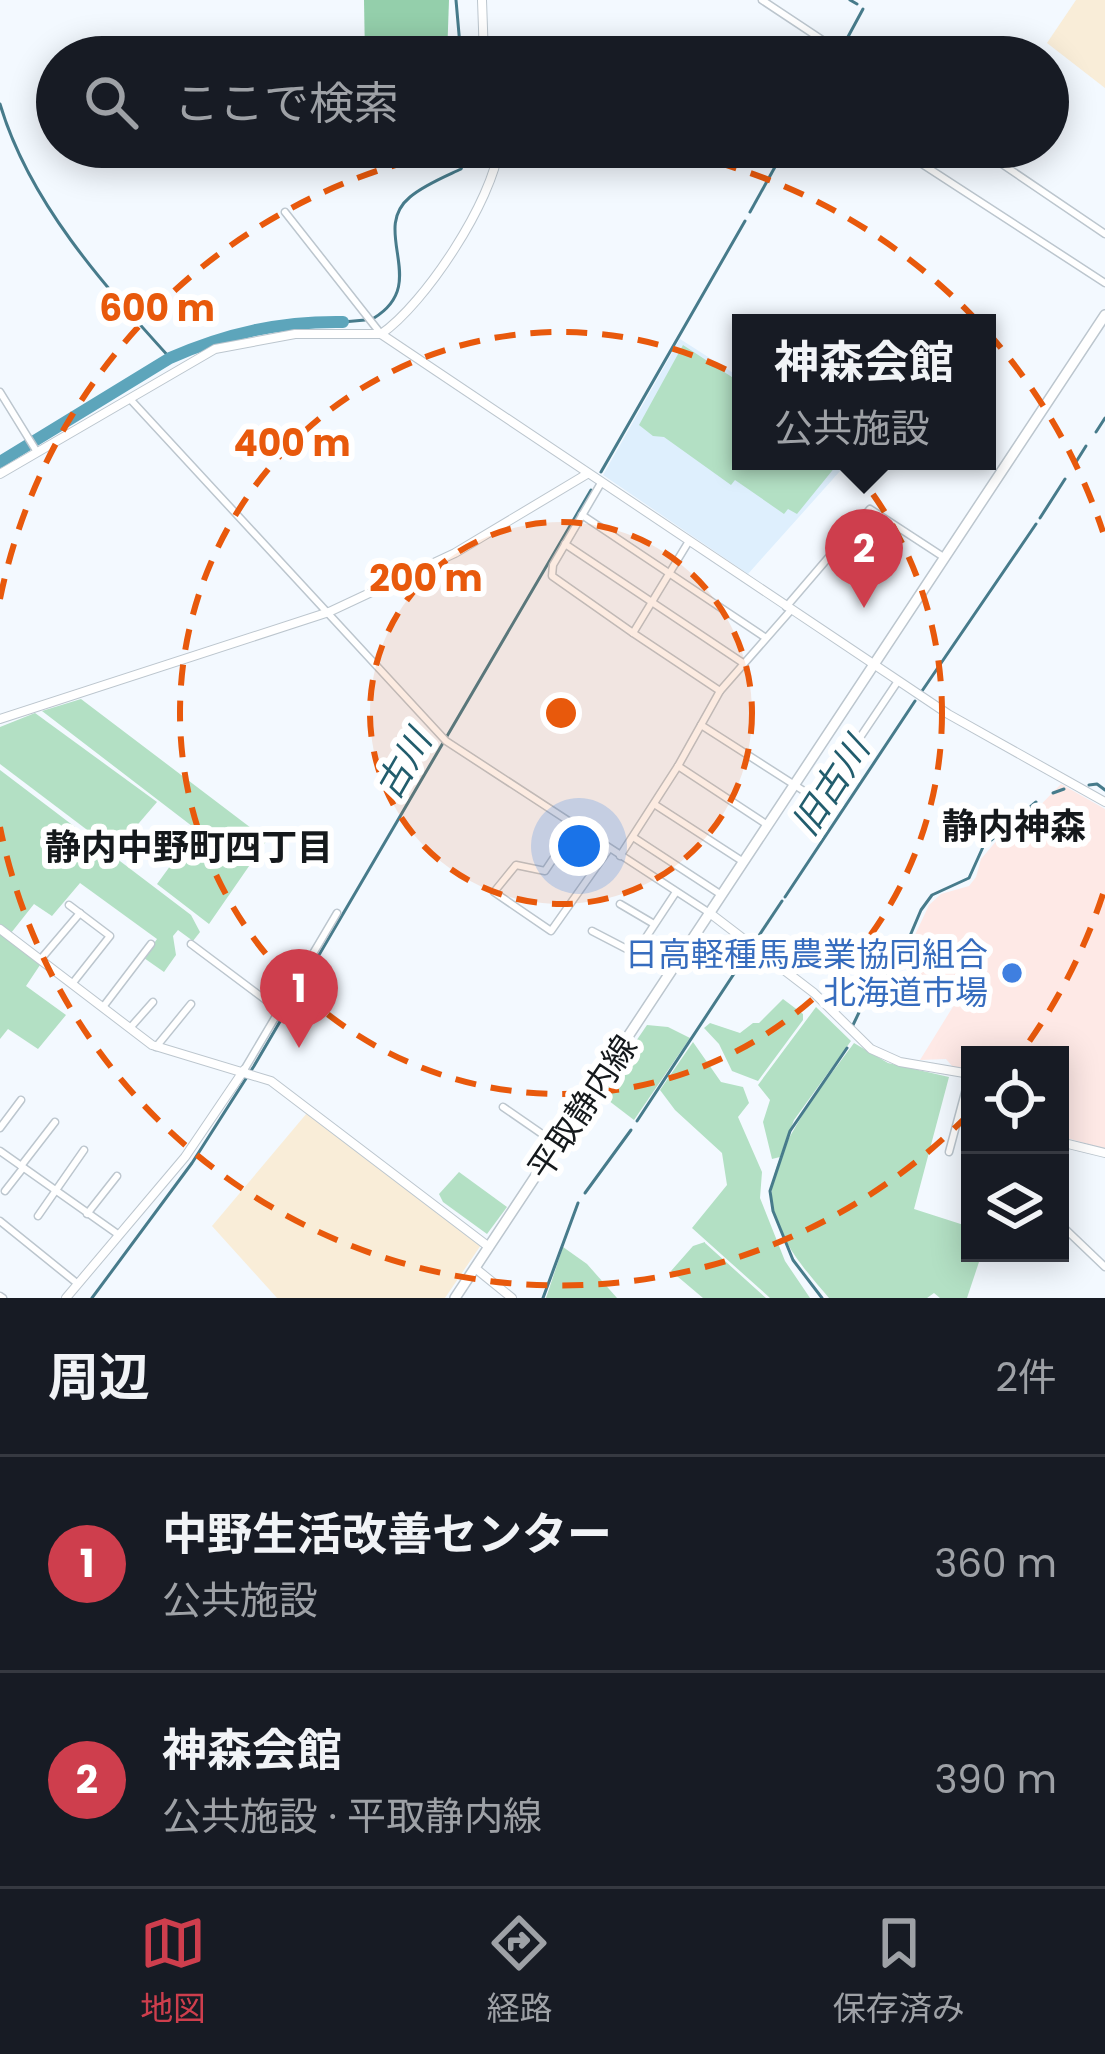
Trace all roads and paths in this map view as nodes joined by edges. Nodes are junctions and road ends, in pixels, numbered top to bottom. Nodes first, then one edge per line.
1 (482, 0) edge
2 (762, 0) edge
3 (483, 36) edge
4 (816, 36) edge
5 (493, 168) edge
6 (928, 168) edge
7 (1008, 168) edge
8 (285, 212) dead end
9 (1105, 234) edge
10 (1105, 283) edge
11 (1105, 315) edge
12 (381, 334) junction
13 (0, 392) edge
14 (128, 397) junction
15 (35, 449) junction
16 (0, 474) edge
17 (587, 474) junction
18 (601, 483) junction
19 (582, 515) junction
20 (689, 542) junction
21 (565, 544) junction
22 (946, 559) junction
23 (670, 573) junction
24 (652, 603) junction
25 (789, 608) junction
26 (329, 612) junction
27 (633, 633) junction
28 (766, 638) junction
29 (743, 663) junction
30 (875, 666) junction
31 (898, 681) junction
32 (720, 691) junction
33 (0, 719) edge
34 (701, 725) junction
35 (678, 766) junction
36 (796, 786) junction
37 (1105, 802) edge
38 (654, 805) junction
39 (575, 826) junction
40 (769, 826) junction
41 (633, 837) junction
42 (609, 849) junction
43 (620, 856) junction
44 (745, 862) junction
45 (676, 892) junction
46 (723, 896) junction
47 (69, 904) dead end
48 (620, 904) dead end
49 (80, 913) junction
50 (337, 914) dead end
51 (711, 914) junction
52 (654, 924) junction
53 (0, 929) edge
54 (592, 931) dead end
55 (151, 944) dead end
56 (191, 944) dead end
57 (637, 951) junction
58 (40, 960) junction
59 (672, 973) junction
60 (72, 984) junction
61 (153, 1002) dead end
62 (191, 1004) dead end
63 (103, 1007) junction
64 (280, 1011) junction
65 (130, 1028) junction
66 (156, 1047) junction
67 (249, 1071) junction
68 (961, 1072) edge
69 (21, 1100) dead end
70 (503, 1107) dead end
71 (961, 1107) edge
72 (55, 1123) dead end
73 (0, 1128) edge
74 (558, 1145) junction
75 (1069, 1145) edge
76 (84, 1150) dead end
77 (0, 1151) edge
78 (949, 1152) dead end
79 (1105, 1153) edge
80 (22, 1167) junction
81 (117, 1175) dead end
82 (5, 1191) dead end
83 (55, 1191) junction
84 (87, 1214) junction
85 (38, 1216) dead end
86 (0, 1221) edge
87 (1069, 1233) edge
88 (118, 1235) junction
89 (489, 1247) junction
90 (1105, 1267) edge
91 (475, 1268) junction
92 (78, 1284) junction
93 (66, 1298) edge
94 (455, 1298) edge
95 (512, 1298) edge

1 - 3 street
2 - 4 street
5 - 12 street
6 - 10 street
7 - 9 street
8 - 12 street
11 - 22 main road, 平取静内線
12 - 14 street
12 - 17 street
13 - 15 street
14 - 15 street
14 - 26 street
15 - 16 street
17 - 18 street
17 - 26 street
18 - 19 street
18 - 20 street
19 - 21 street
19 - 23 street
20 - 23 street
20 - 25 street
21 - 24 street
21 - 27 street
22 - 25 street
22 - 30 main road, 平取静内線
23 - 24 street
23 - 28 street
24 - 27 street
24 - 29 street
25 - 28 street
25 - 30 street
26 - 33 street
26 - 39 street
27 - 32 street
28 - 29 street
29 - 32 street
30 - 31 street
30 - 36 main road, 平取静内線
31 - 36 street
31 - 37 street
32 - 34 street
34 - 35 street
34 - 36 street
35 - 38 street
35 - 40 street
36 - 40 main road, 平取静内線
38 - 41 street
38 - 44 street
39 - 42 street
39 - 42 street
40 - 44 main road, 平取静内線
41 - 43 street
41 - 46 street
42 - 43 street
43 - 45 street
44 - 46 main road, 平取静内線
45 - 51 street
45 - 52 street
46 - 51 main road, 平取静内線
47 - 49 street
48 - 52 street
49 - 58 street
49 - 60 street
50 - 64 street
51 - 59 main road, 平取静内線
51 - 68 street
52 - 57 street
53 - 58 street
54 - 57 street
55 - 63 street
56 - 64 street
57 - 59 street
58 - 60 street
59 - 74 main road, 平取静内線
60 - 63 street
61 - 65 street
62 - 66 street
63 - 65 street
64 - 67 street
65 - 66 street
66 - 67 street
67 - 88 street
67 - 89 street
69 - 73 street
70 - 74 street
71 - 78 street
72 - 80 street
74 - 89 main road, 平取静内線
75 - 79 street
76 - 83 street
77 - 80 street
80 - 82 street
80 - 83 street
81 - 84 street
83 - 84 street
83 - 85 street
84 - 88 street
86 - 92 street
87 - 90 street
88 - 92 street
89 - 91 main road, 平取静内線
91 - 94 main road, 平取静内線
91 - 95 street
92 - 93 street

